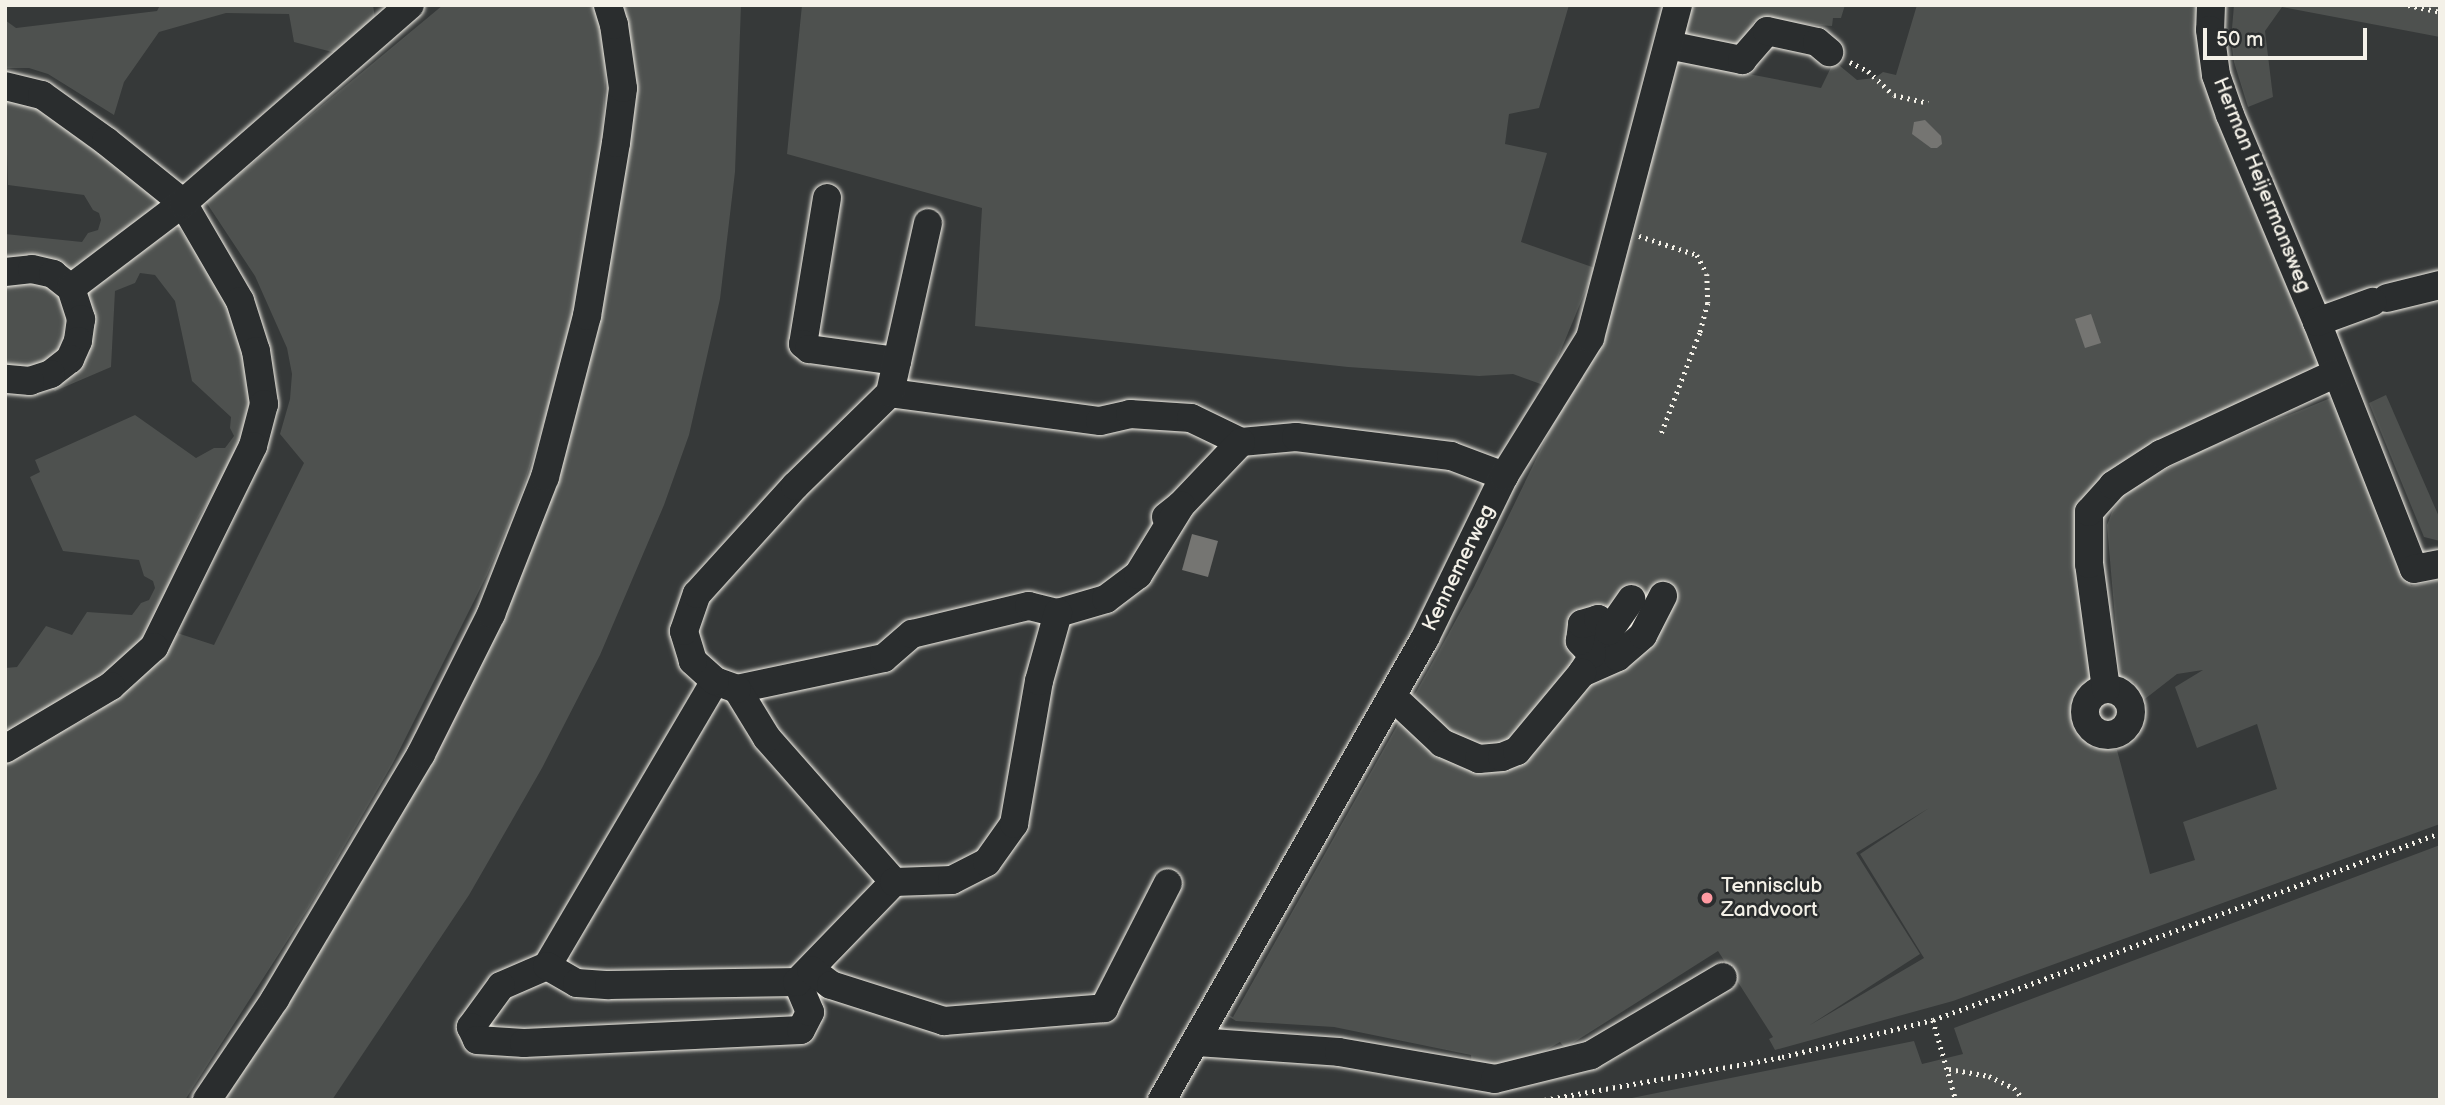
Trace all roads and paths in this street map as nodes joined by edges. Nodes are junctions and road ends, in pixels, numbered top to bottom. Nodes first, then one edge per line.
1 (410, 5) edge
2 (608, 5) edge
3 (1678, 5) edge
4 (2211, 5) edge
5 (2408, 5) edge
6 (2440, 12) edge
7 (1668, 45) junction
8 (1829, 52) joint
9 (5, 86) edge
10 (1928, 103) dead end
11 (827, 198) dead end
12 (183, 203) junction
13 (928, 223) dead end
14 (1619, 229) junction
15 (5, 272) edge
16 (2440, 285) edge
17 (71, 288) junction
18 (2317, 322) junction
19 (897, 361) junction
20 (2336, 373) junction
21 (5, 379) edge
22 (890, 393) junction
23 (1660, 437) dead end
24 (1241, 442) junction
25 (1504, 476) junction
26 (2440, 564) edge
27 (1662, 596) dead end
28 (1631, 599) dead end
29 (1058, 613) junction
30 (1587, 664) junction
31 (726, 685) junction
32 (2106, 689) dead end
33 (1392, 696) junction
34 (5, 749) edge
35 (2440, 833) edge
36 (894, 882) junction
37 (1168, 883) dead end
38 (547, 966) junction
39 (804, 976) junction
40 (1723, 977) dead end
41 (1933, 1020) junction
42 (1197, 1042) junction
43 (1949, 1069) junction
44 (1503, 1089) edge
45 (207, 1100) edge
46 (1162, 1100) edge
47 (1544, 1100) edge
48 (1956, 1100) edge
49 (2024, 1100) edge

1 - 12 street
2 - 45 street
3 - 7 street, Kennemerweg
4 - 18 street, Herman Heijermansweg
5 - 6 path
7 - 8 street
7 - 14 street, Kennemerweg
8 - 10 path
9 - 12 street
11 - 19 street
12 - 17 street
12 - 34 street
13 - 19 street
14 - 23 path
14 - 25 street, Kennemerweg
15 - 17 street
16 - 18 street
17 - 21 street
18 - 20 street, Herman Heijermansweg
19 - 22 street
20 - 26 street, Herman Heijermansweg
20 - 32 street
22 - 24 street
22 - 31 street
24 - 25 street
24 - 29 street
25 - 33 street, Kennemerweg
27 - 30 street
28 - 30 street
29 - 31 street
29 - 36 street
30 - 33 street
31 - 36 street
31 - 38 street
33 - 42 street, Kennemerweg
35 - 41 path
36 - 39 street
37 - 39 street
38 - 39 street
38 - 39 street
40 - 44 street
41 - 43 path
41 - 47 path
42 - 44 street
42 - 46 street, Kennemerweg
43 - 48 path
43 - 49 path

